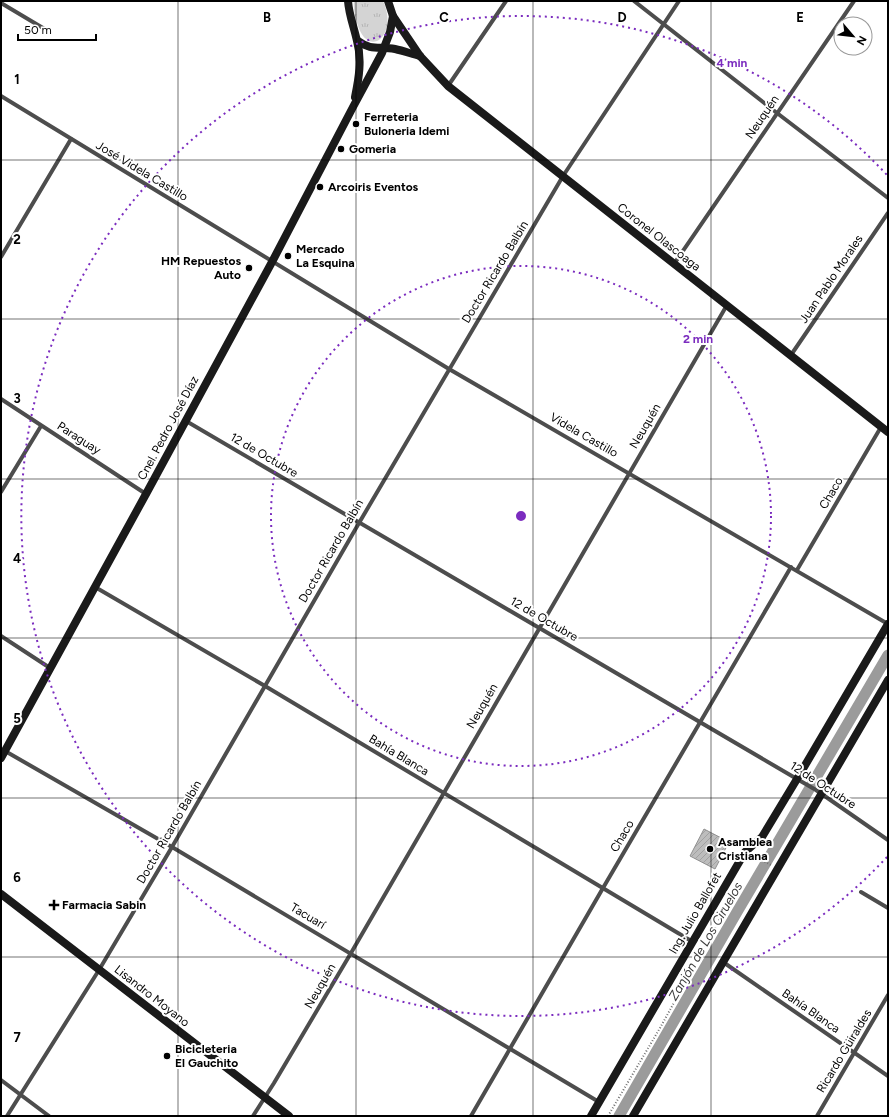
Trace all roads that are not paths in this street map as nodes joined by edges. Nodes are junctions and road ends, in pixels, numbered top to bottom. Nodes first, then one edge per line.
1 (388, 1) edge
2 (506, 1) edge
3 (634, 1) edge
4 (679, 1) edge
5 (854, 1) edge
6 (1, 2) edge
7 (348, 2) edge
8 (393, 16) junction
9 (663, 24) junction
10 (48, 31) dead end
11 (390, 32) junction
12 (358, 42) junction
13 (376, 48) junction
14 (385, 48) junction
15 (420, 56) junction
16 (448, 86) junction
17 (1, 96) edge
18 (353, 107) junction
19 (777, 114) junction
20 (72, 139) junction
21 (563, 176) junction
22 (888, 198) edge
23 (888, 213) edge
24 (1, 246) edge
25 (6, 249) junction
26 (1, 257) edge
27 (272, 262) junction
28 (674, 264) junction
29 (727, 305) junction
30 (791, 355) junction
31 (449, 369) junction
32 (1, 399) edge
33 (186, 421) junction
34 (41, 426) junction
35 (885, 429) edge
36 (629, 473) junction
37 (1, 492) edge
38 (146, 494) junction
39 (359, 523) junction
40 (791, 567) junction
41 (797, 570) junction
42 (95, 587) junction
43 (888, 624) edge
44 (539, 628) junction
45 (1, 636) edge
46 (50, 668) junction
47 (888, 680) edge
48 (265, 686) junction
49 (700, 722) junction
50 (3, 754) edge
51 (801, 781) junction
52 (818, 792) junction
53 (444, 793) junction
54 (888, 840) edge
55 (172, 847) junction
56 (603, 888) junction
57 (861, 892) dead end
58 (1, 894) edge
59 (888, 908) edge
60 (692, 942) junction
61 (350, 953) junction
62 (722, 962) junction
63 (99, 970) junction
64 (888, 995) edge
65 (511, 1049) junction
66 (854, 1052) junction
67 (888, 1076) edge
68 (1, 1080) edge
69 (21, 1095) junction
70 (265, 1098) junction
71 (599, 1102) junction
72 (7, 1116) edge
73 (49, 1116) edge
74 (253, 1116) edge
75 (289, 1116) edge
76 (471, 1116) edge
77 (591, 1116) edge
78 (633, 1116) edge
79 (817, 1116) edge

1 - 8 street, Cnel. Pedro José Díaz
2 - 16 street
3 - 9 street
4 - 9 street, Doctor Ricardo Balbín
5 - 19 street, Neuquén
6 - 10 street
7 - 12 street, Cnel. Pedro José Díaz
8 - 11 street, Cnel. Pedro José Díaz
8 - 15 street, Coronel Olascoaga
9 - 19 street
9 - 21 street, Doctor Ricardo Balbín
11 - 13 street
11 - 14 street, Cnel. Pedro José Díaz
12 - 13 street
12 - 18 street, Cnel. Pedro José Díaz
13 - 14 street
14 - 15 street
14 - 18 street, Cnel. Pedro José Díaz
15 - 16 street, Coronel Olascoaga
16 - 21 street, Coronel Olascoaga
17 - 20 street, José Videla Castillo
18 - 27 street, Cnel. Pedro José Díaz
19 - 22 street
19 - 28 street, Neuquén
20 - 25 street
20 - 27 street, José Videla Castillo
21 - 28 street, Coronel Olascoaga
21 - 31 street, Doctor Ricardo Balbín
23 - 30 street, Juan Pablo Morales
24 - 25 street
25 - 26 street
27 - 31 street, Videla Castillo
27 - 33 street, Cnel. Pedro José Díaz
28 - 29 street, Coronel Olascoaga
29 - 30 street, Coronel Olascoaga
29 - 36 street, Neuquén
30 - 35 street, Coronel Olascoaga
31 - 36 street, Videla Castillo
31 - 39 street, Doctor Ricardo Balbín
32 - 34 street, Paraguay
33 - 38 street, Cnel. Pedro José Díaz
33 - 39 street, 12 de Octubre
34 - 37 street
34 - 38 street, Paraguay
35 - 41 street, Chaco
36 - 40 street, Videla Castillo
36 - 44 street, Neuquén
38 - 42 street, Cnel. Pedro José Díaz
39 - 44 street, 12 de Octubre
39 - 48 street, Doctor Ricardo Balbín
40 - 41 street, Videla Castillo
40 - 49 street, Chaco
41 - 43 street, Videla Castillo
42 - 46 street, Cnel. Pedro José Díaz
42 - 48 street, Bahía Blanca
43 - 51 street, Ing. Julio Ballofet
44 - 49 street, 12 de Octubre
44 - 53 street, Neuquén
45 - 46 street
46 - 50 street, Cnel. Pedro José Díaz
47 - 52 street
48 - 53 street, Bahía Blanca
48 - 55 street, Doctor Ricardo Balbín
49 - 51 street, 12 de Octubre
49 - 56 street, Chaco
50 - 55 street, Tacuarí
51 - 52 street, 12 de Octubre
51 - 60 street, Ing. Julio Ballofet
52 - 54 street, 12 de Octubre
52 - 62 street
53 - 56 street, Bahía Blanca
53 - 61 street, Neuquén
55 - 61 street, Tacuarí
55 - 63 street, Doctor Ricardo Balbín
56 - 60 street, Bahía Blanca
56 - 65 street, Chaco
57 - 59 street
58 - 63 street, Lisandro Moyano
60 - 71 street, Ing. Julio Ballofet
61 - 65 street, Tacuarí
61 - 70 street, Neuquén
62 - 66 street, Bahía Blanca
62 - 78 street
63 - 69 street, Doctor Ricardo Balbín
63 - 70 street, Lisandro Moyano
64 - 66 street, Ricardo Güiraldes
65 - 71 street, Tacuarí
65 - 76 street, Chaco
66 - 67 street, Bahía Blanca
66 - 79 street, Ricardo Güiraldes
68 - 69 street
69 - 72 street, Doctor Ricardo Balbín
69 - 73 street
70 - 74 street, Neuquén
70 - 75 street, Lisandro Moyano
71 - 77 street, Ing. Julio Ballofet

